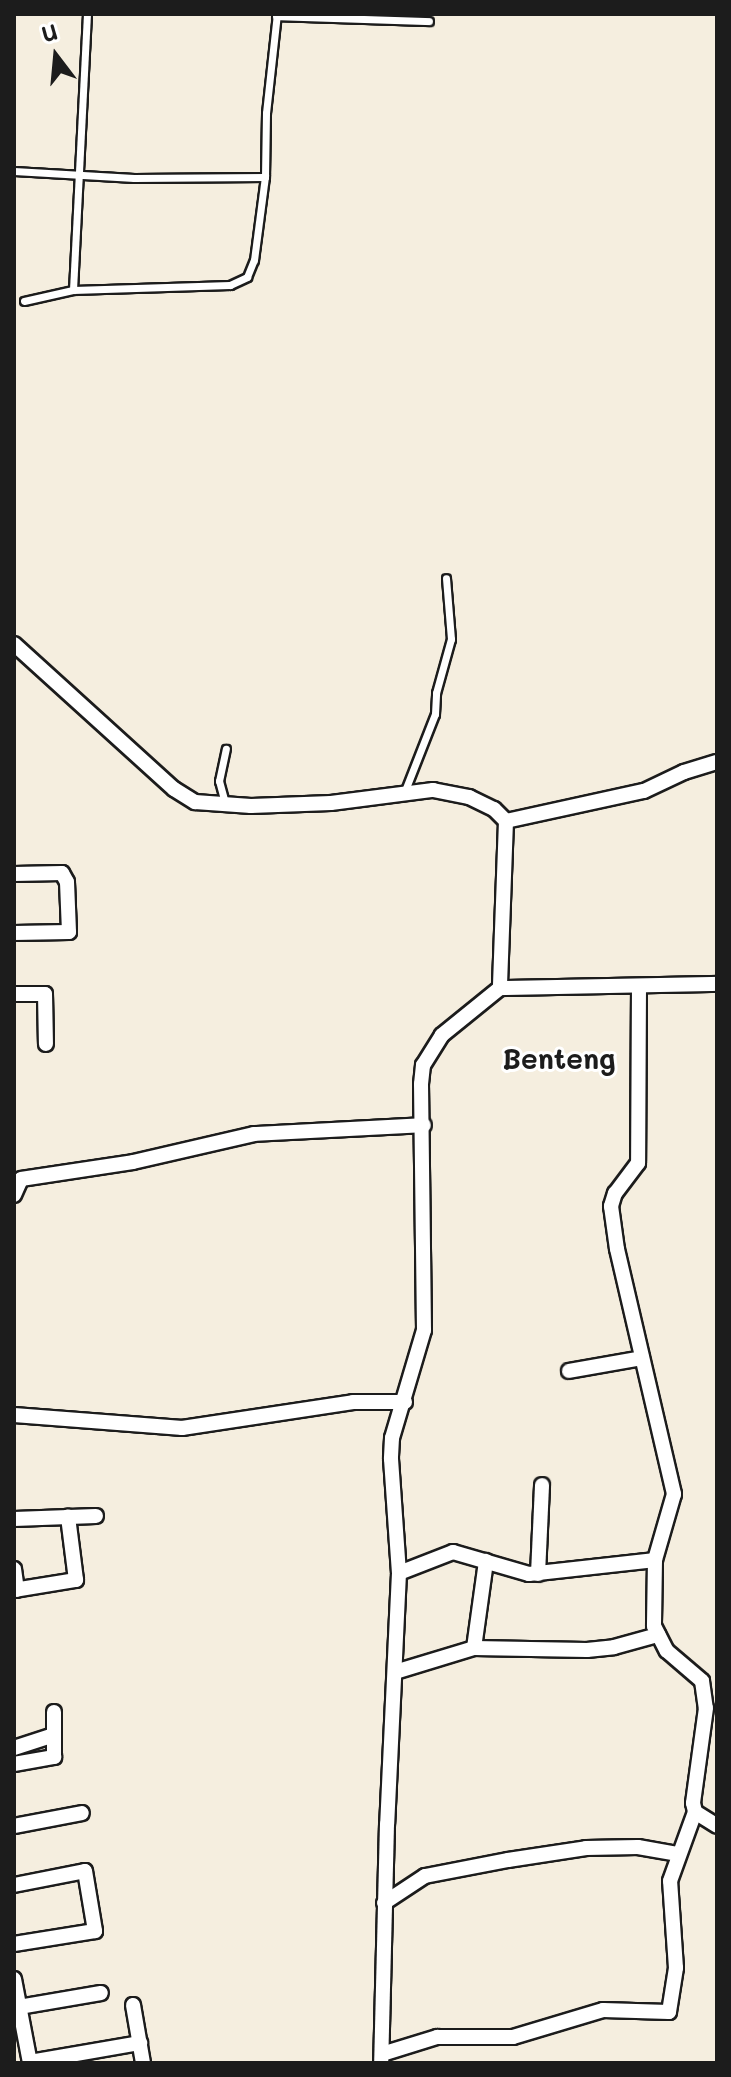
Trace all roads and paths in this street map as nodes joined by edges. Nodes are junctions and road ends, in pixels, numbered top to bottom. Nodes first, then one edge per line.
1 (87, 14) edge
2 (277, 15) edge
3 (429, 21) dead end
4 (14, 171) edge
5 (80, 172) junction
6 (265, 177) junction
7 (73, 290) junction
8 (24, 301) dead end
9 (446, 578) dead end
10 (14, 644) edge
11 (226, 749) dead end
12 (717, 762) edge
13 (404, 793) junction
14 (226, 805) junction
15 (506, 821) junction
16 (14, 874) edge
17 (14, 933) edge
18 (717, 984) edge
19 (639, 987) junction
20 (500, 988) junction
21 (14, 994) edge
22 (46, 1044) dead end
23 (424, 1125) junction
24 (14, 1195) edge
25 (642, 1358) junction
26 (569, 1371) dead end
27 (405, 1402) junction
28 (14, 1415) edge
29 (542, 1485) dead end
30 (96, 1516) dead end
31 (68, 1517) junction
32 (14, 1519) edge
33 (655, 1560) junction
34 (486, 1561) junction
35 (14, 1569) edge
36 (399, 1573) junction
37 (538, 1574) junction
38 (16, 1590) edge
39 (658, 1635) junction
40 (474, 1648) junction
41 (395, 1672) junction
42 (54, 1712) dead end
43 (54, 1735) junction
44 (14, 1748) edge
45 (14, 1764) edge
46 (695, 1812) junction
47 (82, 1813) dead end
48 (14, 1826) edge
49 (717, 1826) edge
50 (678, 1854) junction
51 (14, 1885) edge
52 (384, 1903) junction
53 (14, 1944) edge
54 (14, 1979) edge
55 (101, 1993) dead end
56 (133, 2005) dead end
57 (19, 2007) junction
58 (19, 2035) edge
59 (140, 2043) junction
60 (382, 2058) edge
61 (30, 2062) edge
62 (143, 2063) edge

1 - 5 lane
2 - 3 lane
2 - 6 lane
4 - 5 lane
5 - 6 lane
5 - 7 lane
6 - 7 lane
7 - 8 lane
9 - 13 lane
10 - 14 street
11 - 14 lane
12 - 15 street
13 - 14 street
13 - 15 street
15 - 20 street
16 - 17 street
18 - 19 street
19 - 20 street
19 - 25 street
20 - 23 street
21 - 22 street
23 - 24 street
23 - 27 street
25 - 26 street
25 - 33 street
27 - 28 street
27 - 36 street
29 - 37 street
30 - 31 street
31 - 32 street
31 - 38 street
33 - 37 street
33 - 39 street
34 - 36 street
34 - 37 street
34 - 40 street
35 - 38 street
36 - 41 street
39 - 40 street
39 - 46 street
40 - 41 street
41 - 52 street
42 - 43 street
43 - 44 street
43 - 45 street
46 - 49 street
46 - 50 street
47 - 48 street
50 - 52 street
50 - 60 street
51 - 53 street
52 - 60 street
54 - 57 street
55 - 57 street
56 - 59 street
57 - 58 street
58 - 61 street
59 - 61 street
59 - 62 street

